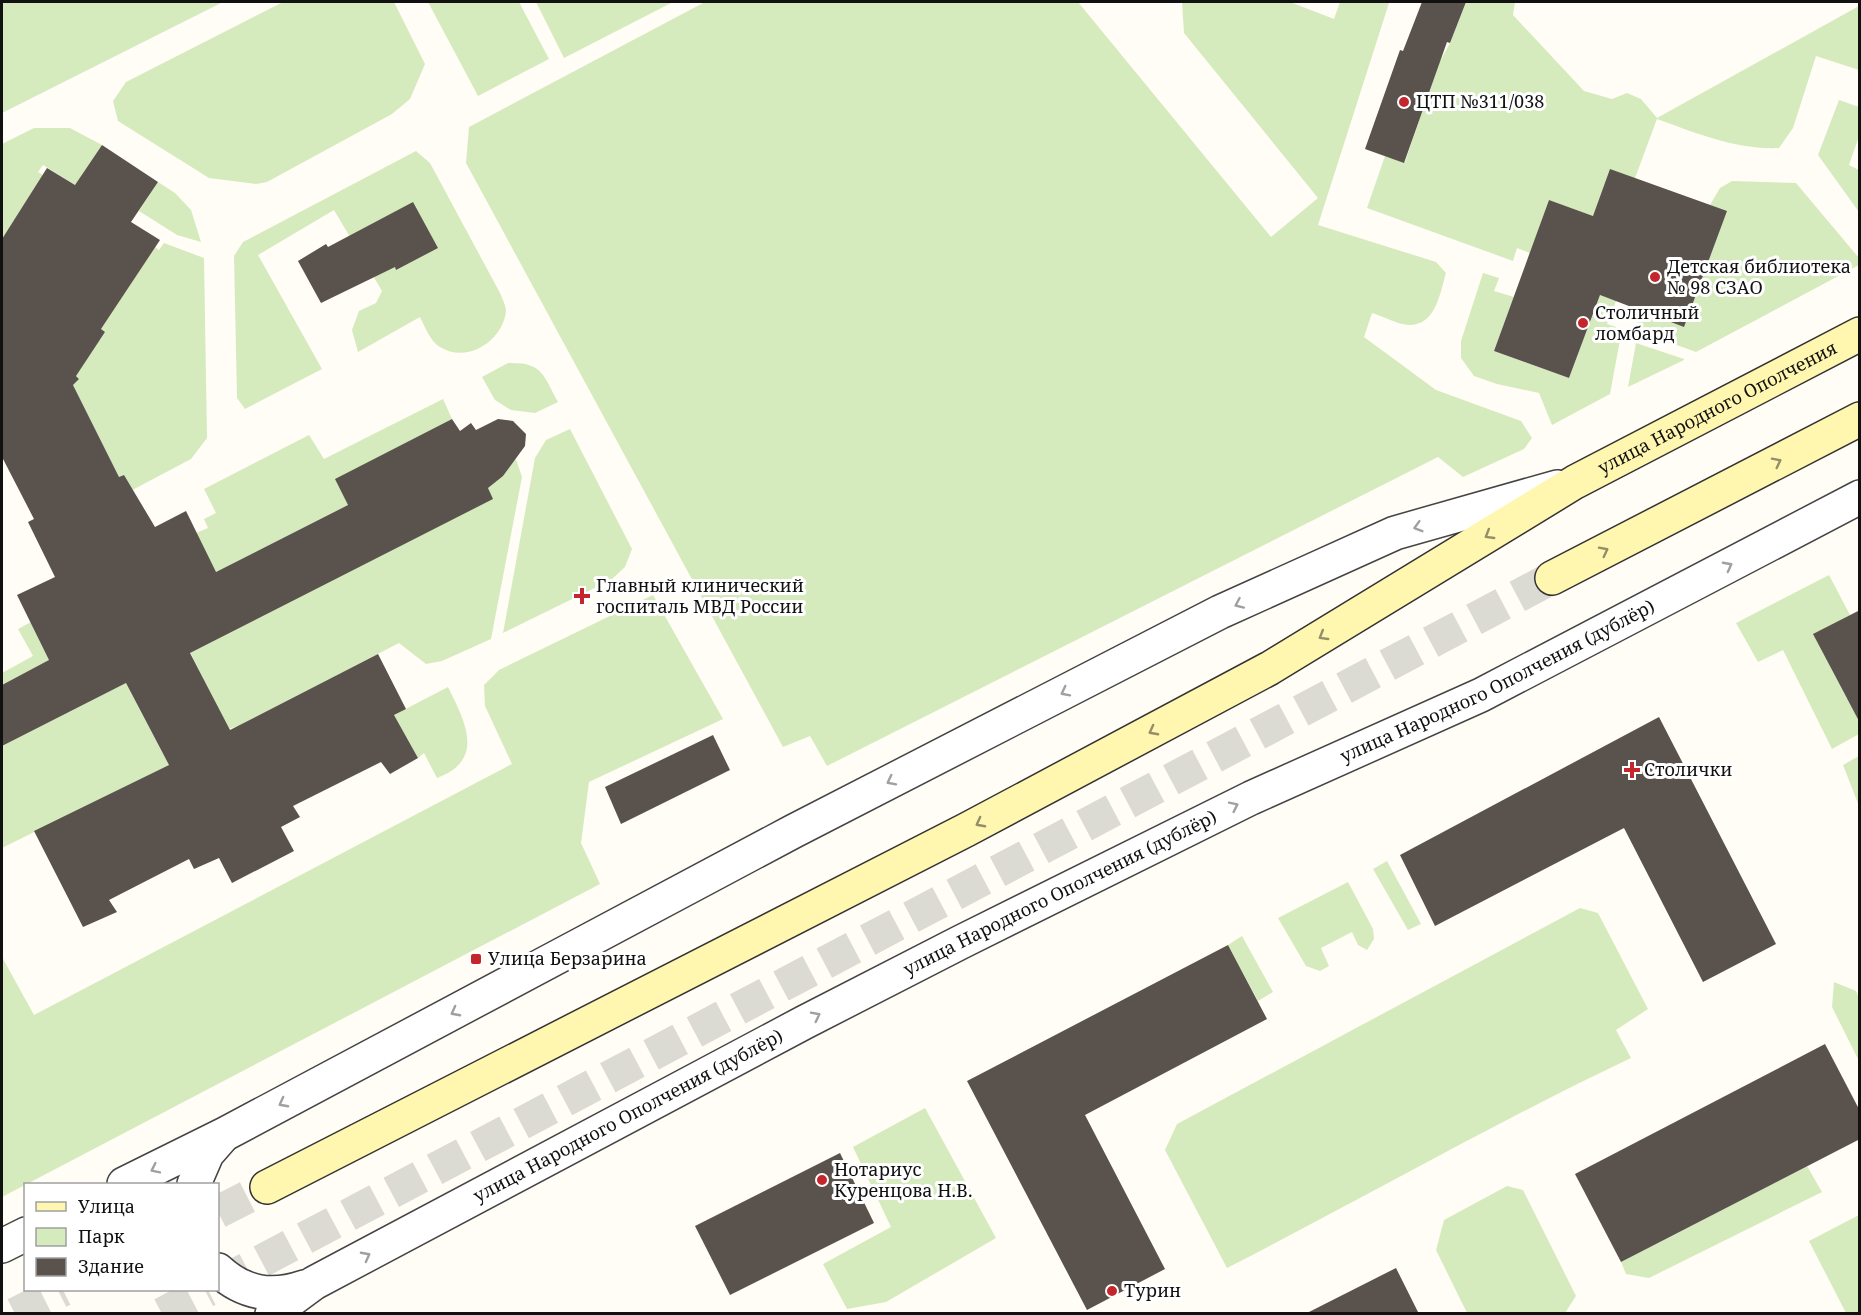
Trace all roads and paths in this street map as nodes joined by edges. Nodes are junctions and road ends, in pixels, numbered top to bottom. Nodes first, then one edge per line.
1 (1860, 334) edge
2 (1860, 419) edge
3 (1575, 482) junction
4 (1860, 497) edge
5 (1552, 578) tunnel mouth
6 (225, 1134) junction
7 (128, 1183) edge
8 (195, 1183) edge
9 (267, 1187) tunnel mouth
10 (24, 1234) edge
11 (2, 1246) edge
12 (219, 1271) edge
13 (314, 1284) junction
14 (272, 1314) edge

1 - 3 main road, улица Народного Ополчения
5 -> 2 main road
3 -> 6 street
3 -> 9 main road, улица Народного Ополчения
13 -> 4 street, улица Народного Ополчения (дублёр)
6 -> 7 street
6 - 8 street
10 - 11 street
12 - 13 street
13 - 14 street, улица Народного Ополчения (дублёр)

